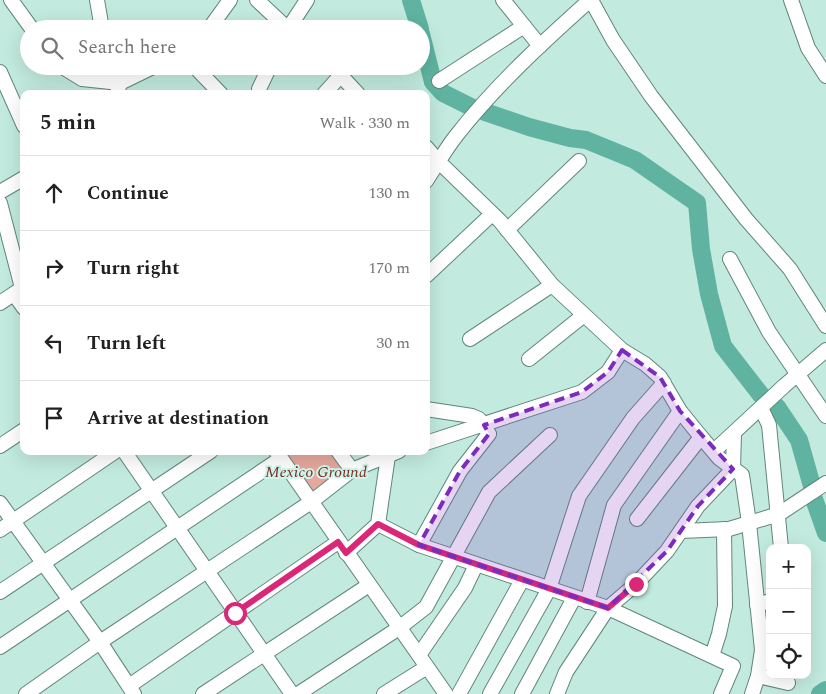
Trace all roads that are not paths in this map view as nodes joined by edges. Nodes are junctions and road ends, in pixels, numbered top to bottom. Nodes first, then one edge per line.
1 (11, 0) edge
2 (97, 0) edge
3 (230, 0) edge
4 (257, 0) edge
5 (307, 0) edge
6 (503, 0) edge
7 (590, 0) edge
8 (791, 0) edge
9 (25, 20) edge
10 (100, 20) edge
11 (216, 20) edge
12 (278, 20) edge
13 (294, 20) edge
14 (524, 26) junction
15 (540, 46) junction
16 (0, 72) edge
17 (76, 75) edge
18 (115, 75) edge
19 (141, 75) edge
20 (203, 75) edge
21 (266, 75) edge
22 (334, 75) edge
23 (340, 75) edge
24 (826, 76) edge
25 (440, 81) dead end
26 (119, 89) edge
27 (259, 89) dead end
28 (217, 90) edge
29 (326, 90) edge
30 (354, 90) edge
31 (20, 117) edge
32 (430, 152) edge
33 (579, 161) dead end
34 (439, 162) junction
35 (430, 175) edge
36 (20, 180) edge
37 (0, 192) edge
38 (0, 203) edge
39 (492, 214) junction
40 (2, 224) edge
41 (507, 230) junction
42 (730, 259) dead end
43 (430, 272) edge
44 (552, 285) junction
45 (20, 290) edge
46 (0, 303) edge
47 (584, 315) junction
48 (826, 326) edge
49 (470, 339) dead end
50 (622, 350) junction
51 (826, 350) edge
52 (529, 359) dead end
53 (798, 374) junction
54 (664, 383) junction
55 (761, 408) junction
56 (430, 410) edge
57 (680, 411) junction
58 (826, 416) edge
59 (484, 424) junction
60 (20, 433) edge
61 (734, 434) junction
62 (550, 435) dead end
63 (701, 436) junction
64 (430, 442) edge
65 (0, 446) edge
66 (714, 452) junction
67 (110, 455) edge
68 (127, 455) edge
69 (205, 455) edge
70 (278, 455) edge
71 (341, 455) edge
72 (391, 455) edge
73 (394, 455) edge
74 (733, 469) junction
75 (352, 470) junction
76 (826, 483) edge
77 (151, 491) junction
78 (311, 502) junction
79 (0, 503) edge
80 (779, 514) junction
81 (13, 520) junction
82 (637, 520) dead end
83 (749, 523) junction
84 (378, 524) junction
85 (176, 528) junction
86 (0, 530) edge
87 (724, 530) junction
88 (681, 531) junction
89 (781, 544) edge
90 (419, 545) junction
91 (342, 548) junction
92 (454, 558) junction
93 (43, 563) junction
94 (476, 565) junction
95 (206, 572) junction
96 (522, 580) junction
97 (369, 585) junction
98 (548, 589) junction
99 (0, 592) edge
100 (70, 600) junction
101 (580, 600) junction
102 (763, 603) edge
103 (608, 608) junction
104 (235, 613) junction
105 (399, 628) junction
106 (100, 642) junction
107 (0, 646) edge
108 (264, 655) junction
109 (712, 656) junction
110 (423, 661) junction
111 (758, 676) junction
112 (788, 684) edge
113 (131, 690) edge
114 (26, 694) edge
115 (203, 694) edge
116 (292, 694) edge
117 (298, 694) edge
118 (384, 694) edge
119 (446, 694) edge
120 (459, 694) edge
121 (490, 694) edge
122 (522, 694) edge
123 (558, 694) edge
124 (720, 694) edge
125 (752, 694) edge

1 - 9 street
2 - 10 street
3 - 11 street
4 - 12 street
5 - 13 street
6 - 14 street
7 - 15 street
7 - 48 street
8 - 24 street
14 - 15 street
14 - 25 street
15 - 34 street
16 - 31 street
17 - 26 street
18 - 26 street
19 - 26 street
20 - 28 street
21 - 27 street
22 - 29 street
23 - 30 street
32 - 34 street
33 - 41 street
34 - 35 street
34 - 39 street
36 - 37 street
38 - 40 street
39 - 41 street
39 - 43 street
40 - 45 street
41 - 44 street
42 - 53 street
44 - 47 street
44 - 49 street
45 - 46 street
47 - 50 street
47 - 52 street
50 - 54 street
50 - 59 street
51 - 53 street
53 - 55 street
53 - 58 street
54 - 57 street
54 - 98 street
55 - 61 street
55 - 80 street
56 - 59 street
57 - 63 street
57 - 101 street
59 - 64 street
59 - 90 street
60 - 65 street
61 - 66 street
61 - 74 street
62 - 92 street
63 - 66 street
63 - 82 street
66 - 74 street
67 - 81 street
68 - 77 street
69 - 77 street
70 - 78 street
70 - 85 street
71 - 75 street
72 - 75 street
73 - 84 street
74 - 83 street
74 - 88 street
75 - 78 street
76 - 80 street
77 - 85 street
77 - 93 street
78 - 91 street
78 - 95 street
79 - 81 street
80 - 83 street
80 - 89 street
81 - 86 street
81 - 93 street
83 - 87 street
83 - 102 street
84 - 90 street
84 - 91 street
85 - 95 street
85 - 100 street
87 - 88 street
87 - 109 street
88 - 103 street
90 - 92 street
91 - 97 street
91 - 104 street
92 - 94 street
92 - 105 street
93 - 99 street
93 - 100 street
94 - 96 street
94 - 110 street
95 - 104 street
95 - 106 street
96 - 98 street
96 - 120 street
97 - 105 street
97 - 108 street
98 - 101 street
98 - 121 street
100 - 106 street
100 - 107 street
101 - 103 street
101 - 122 street
102 - 111 street
103 - 109 street
103 - 123 street
104 - 108 street
104 - 113 street
105 - 110 street
105 - 117 street
106 - 113 street
106 - 114 street
108 - 115 street
108 - 116 street
109 - 124 street
110 - 118 street
110 - 119 street
111 - 112 street
111 - 125 street

